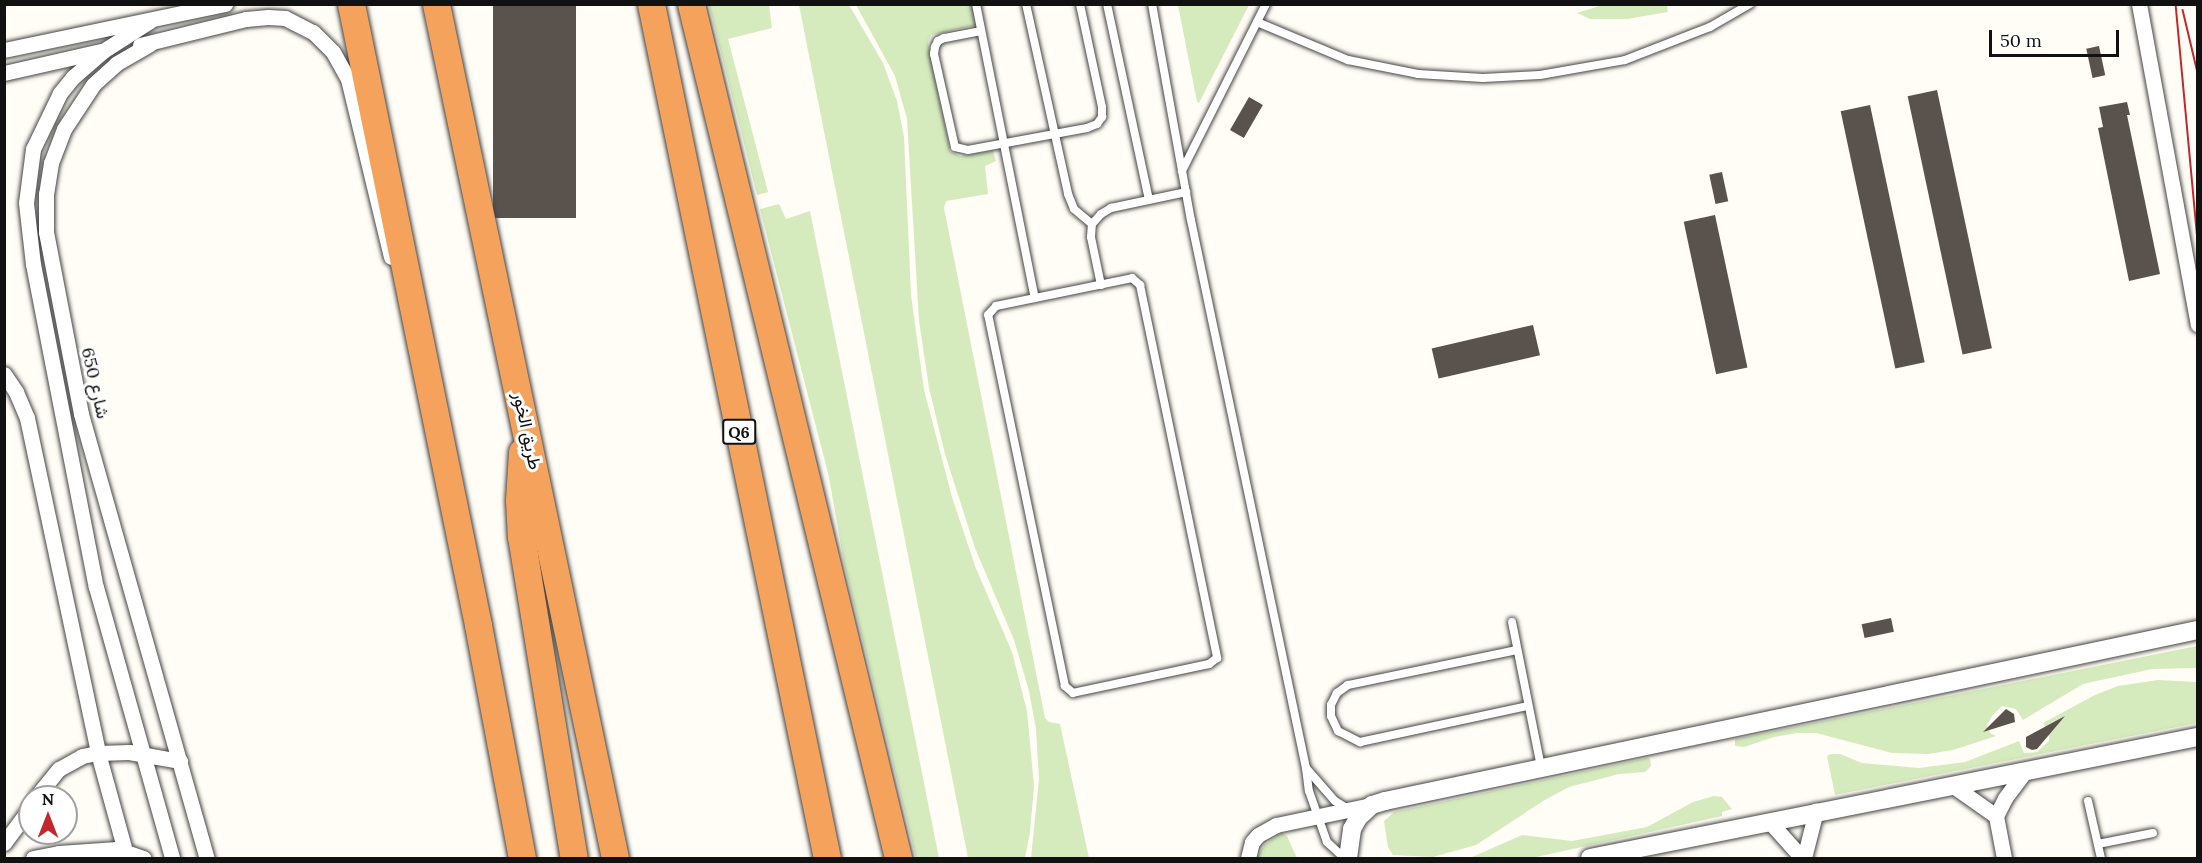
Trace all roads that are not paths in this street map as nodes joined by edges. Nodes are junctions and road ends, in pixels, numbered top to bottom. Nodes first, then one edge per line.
1 (225, 4) edge
2 (351, 4) edge
3 (436, 4) edge
4 (651, 4) edge
5 (691, 4) edge
6 (976, 4) edge
7 (1026, 4) edge
8 (1080, 4) edge
9 (1107, 4) edge
10 (1152, 4) edge
11 (1266, 4) edge
12 (1749, 4) edge
13 (2139, 4) edge
14 (150, 21) junction
15 (1257, 22) junction
16 (981, 31) junction
17 (150, 44) junction
18 (4, 50) edge
19 (103, 51) junction
20 (4, 73) edge
21 (1055, 135) junction
22 (1005, 144) junction
23 (1182, 171) junction
24 (1186, 192) junction
25 (1149, 200) junction
26 (1092, 224) junction
27 (1101, 285) junction
28 (410, 290) junction
29 (1035, 298) junction
30 (2198, 325) edge
31 (4, 374) edge
32 (526, 427) junction
33 (2198, 618) edge
34 (1512, 622) dead end
35 (2190, 632) edge
36 (1516, 650) junction
37 (1528, 706) junction
38 (2198, 732) edge
39 (2198, 737) edge
40 (2157, 744) junction
41 (98, 753) junction
42 (141, 755) junction
43 (180, 761) junction
44 (1306, 768) junction
45 (1541, 768) junction
46 (2026, 770) junction
47 (46, 785) edge
48 (1952, 785) junction
49 (2088, 801) dead end
50 (1372, 805) junction
51 (1349, 809) junction
52 (1816, 812) junction
53 (1316, 816) junction
54 (1996, 816) junction
55 (1769, 821) junction
56 (18, 824) edge
57 (2153, 833) dead end
58 (4, 843) edge
59 (2098, 844) junction
60 (126, 854) edge
61 (33, 858) edge
62 (143, 858) edge
63 (172, 858) edge
64 (207, 858) edge
65 (522, 858) edge
66 (574, 858) edge
67 (615, 858) edge
68 (827, 858) edge
69 (898, 858) edge
70 (1248, 858) edge
71 (1346, 858) edge
72 (1590, 858) edge
73 (1803, 858) edge
74 (2004, 858) edge
75 (2101, 858) edge

1 - 14 street
2 - 28 highway
3 - 32 highway, طريق الخور
4 - 68 highway, Q6
5 - 69 highway
6 - 16 lane
7 - 21 lane
8 - 21 lane
9 - 25 lane
10 - 23 lane
11 - 15 lane
12 - 15 lane
13 - 30 street
14 - 18 street
14 - 19 street
15 - 23 lane
16 - 22 lane
16 - 22 lane
17 - 19 street, شارع 650
17 - 28 street, شارع 650
17 - 43 street, شارع 650
19 - 20 street, شارع 650
19 - 42 street, شارع 650
21 - 22 lane
21 - 26 lane
22 - 29 lane
23 - 24 lane
24 - 25 lane
24 - 44 lane
25 - 26 lane
26 - 27 lane
27 - 29 lane
27 - 29 lane
28 - 65 highway
31 - 41 street
32 - 66 highway
32 - 67 highway, طريق الخور
33 - 35 street
34 - 36 lane
35 - 45 street
36 - 37 lane
36 - 37 lane
37 - 45 lane
38 - 40 street
39 - 40 street
40 - 46 street
41 - 42 street
41 - 47 street
41 - 60 street
42 - 43 street
42 - 63 street, شارع 650
43 - 64 street, شارع 650
44 - 51 lane
44 - 53 lane
45 - 50 street
46 - 48 street
46 - 54 street
48 - 52 street
48 - 54 street
49 - 59 lane
50 - 51 street
50 - 71 street
51 - 53 street
52 - 55 street
52 - 73 street
53 - 70 street
53 - 71 lane
54 - 74 street
55 - 72 street
55 - 73 street
56 - 58 street
57 - 59 lane
59 - 75 lane
60 - 61 street
60 - 62 street

